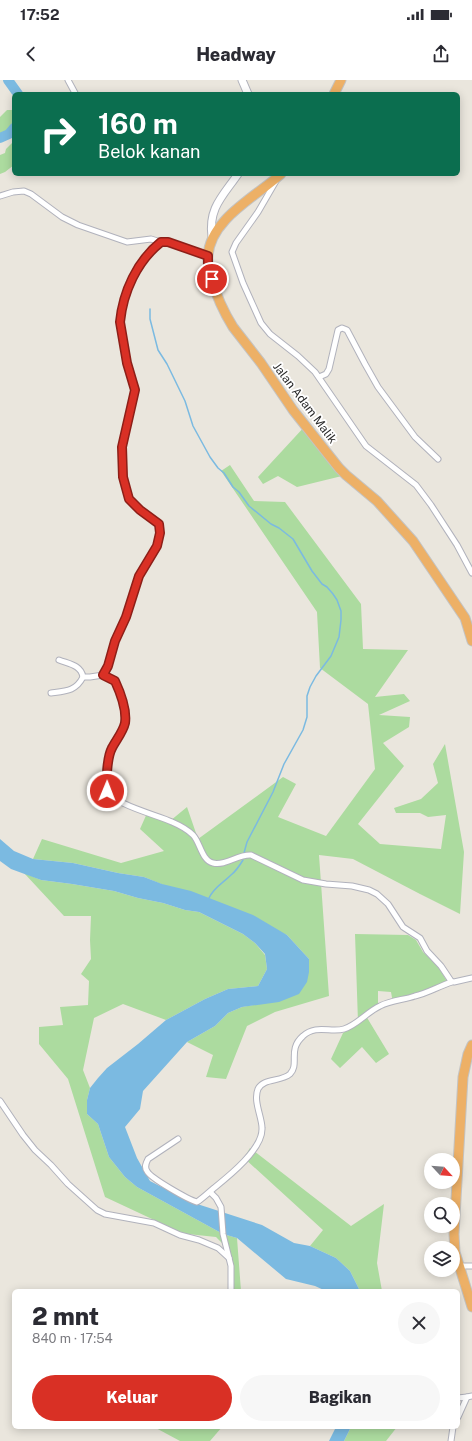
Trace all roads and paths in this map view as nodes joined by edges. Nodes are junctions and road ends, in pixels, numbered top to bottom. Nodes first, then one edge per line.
1 (68, 80) edge
2 (242, 80) edge
3 (341, 80) edge
4 (75, 92) dead end
5 (247, 92) edge
6 (335, 92) edge
7 (236, 176) edge
8 (279, 176) edge
9 (279, 176) edge
10 (0, 196) edge
11 (212, 237) junction
12 (161, 242) junction
13 (208, 256) junction
14 (319, 377) junction
15 (438, 459) dead end
16 (472, 573) edge
17 (472, 641) edge
18 (59, 660) dead end
19 (103, 675) junction
20 (83, 677) junction
21 (51, 693) dead end
22 (472, 978) edge
23 (452, 982) junction
24 (472, 1045) edge
25 (0, 1101) edge
26 (178, 1139) dead end
27 (210, 1192) junction
28 (229, 1258) junction
29 (461, 1266) junction
30 (472, 1266) edge
31 (231, 1289) edge
32 (472, 1307) edge
33 (469, 1397) edge
34 (460, 1413) edge
35 (453, 1429) edge
36 (451, 1441) edge

1 - 4 street
2 - 5 street
3 - 6 highway
7 - 11 street
8 - 11 highway, Jalan Adam Malik
9 - 14 street
10 - 12 street
11 - 13 highway, Jalan Adam Malik
12 - 13 street
12 - 19 street
13 - 17 highway, Jalan Adam Malik
14 - 15 street
14 - 16 street
18 - 20 street
19 - 20 street
19 - 23 street
20 - 21 street
22 - 23 street
23 - 27 street
24 - 29 highway
25 - 28 street
26 - 27 street
27 - 28 street
28 - 31 street
29 - 30 street
29 - 32 highway
33 - 34 street
35 - 36 street

